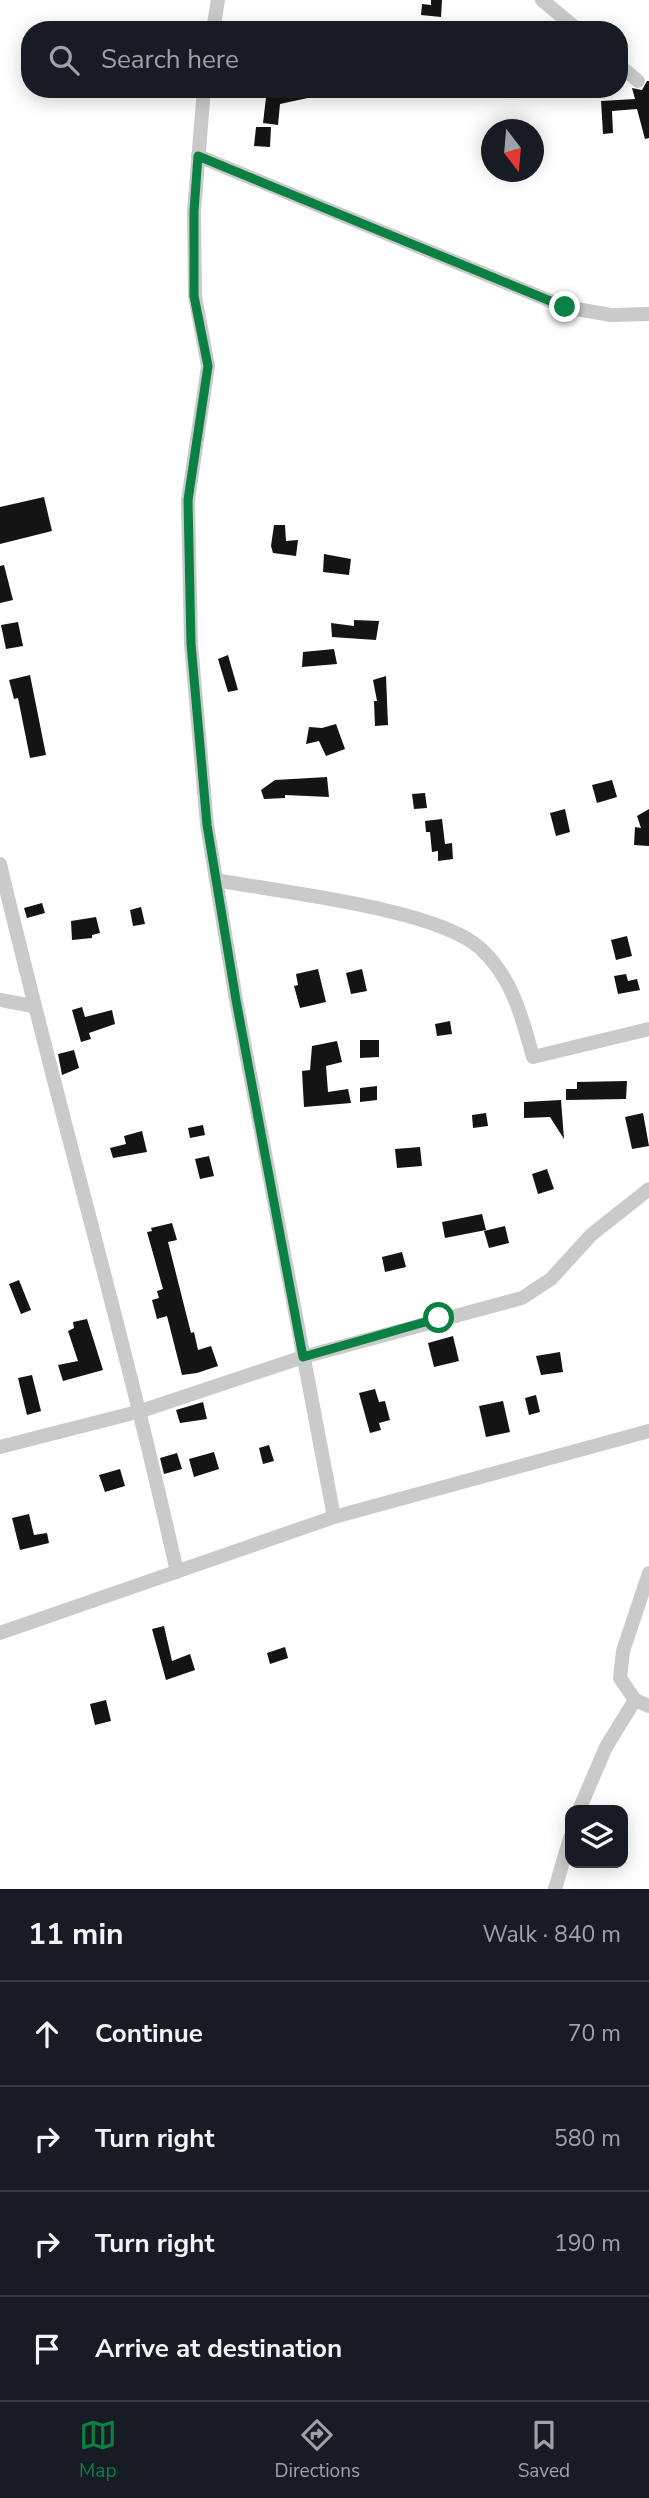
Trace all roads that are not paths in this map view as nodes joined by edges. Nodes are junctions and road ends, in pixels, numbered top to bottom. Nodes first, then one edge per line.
1 (218, 0) edge
2 (542, 0) edge
3 (214, 21) edge
4 (567, 21) edge
5 (628, 73) edge
6 (638, 81) dead end
7 (203, 98) edge
8 (198, 156) junction
9 (649, 314) edge
10 (0, 864) edge
11 (216, 880) junction
12 (0, 1000) edge
13 (33, 1006) junction
14 (649, 1028) edge
15 (649, 1189) edge
16 (303, 1357) junction
17 (141, 1410) junction
18 (649, 1431) edge
19 (0, 1447) edge
20 (334, 1517) junction
21 (177, 1572) junction
22 (649, 1573) edge
23 (0, 1633) edge
24 (642, 1703) edge
25 (581, 1805) edge
26 (565, 1855) edge
27 (555, 1889) edge

1 - 3 street
2 - 4 street
5 - 6 street
7 - 8 street
8 - 9 street
8 - 11 street
10 - 13 street
11 - 14 street
11 - 16 street
12 - 13 street
13 - 17 street
15 - 16 street
16 - 17 street
16 - 20 street
17 - 19 street
17 - 21 street
18 - 20 street
20 - 21 street
21 - 23 street
22 - 24 street
24 - 25 street
26 - 27 street

